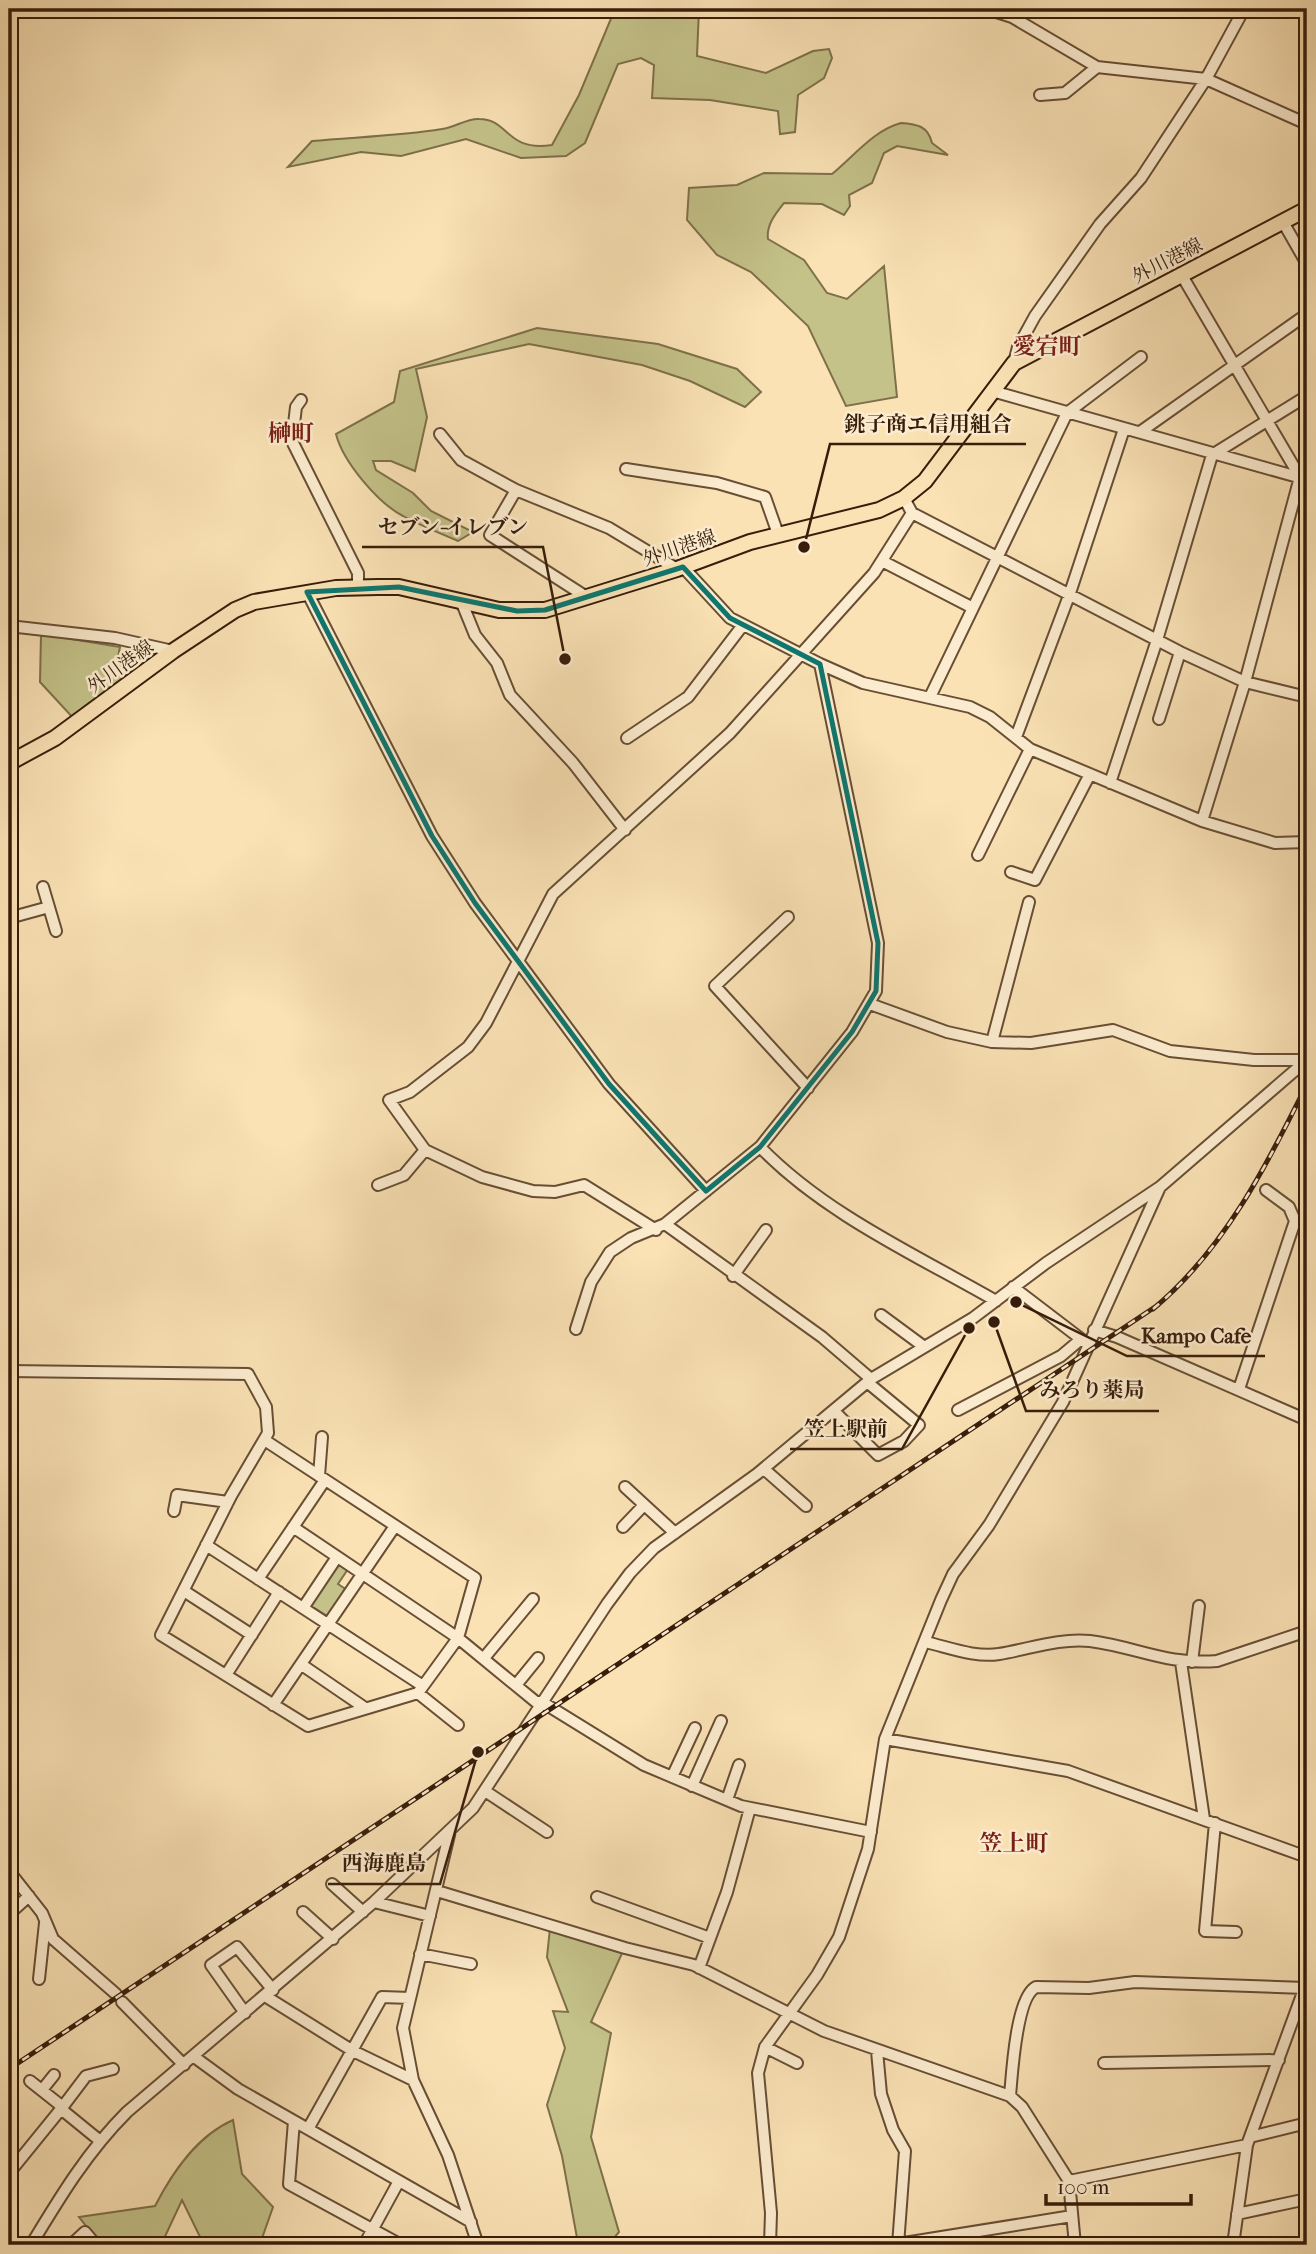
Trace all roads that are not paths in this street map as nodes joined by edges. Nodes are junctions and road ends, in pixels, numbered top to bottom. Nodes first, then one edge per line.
1 (987, 9) edge
2 (1244, 9) edge
3 (1097, 67) junction
4 (1206, 79) junction
5 (1040, 94) dead end
6 (1307, 124) edge
7 (1307, 209) edge
8 (1283, 222) junction
9 (1307, 264) edge
10 (1181, 274) junction
11 (1307, 314) edge
12 (1142, 357) dead end
13 (1014, 363) junction
14 (1235, 364) junction
15 (992, 391) junction
16 (1307, 396) edge
17 (301, 400) dead end
18 (1067, 413) junction
19 (1266, 420) junction
20 (1124, 429) junction
21 (1140, 432) junction
22 (440, 434) dead end
23 (1212, 455) junction
24 (626, 469) dead end
25 (1305, 477) edge
26 (516, 490) junction
27 (904, 498) junction
28 (912, 513) junction
29 (778, 534) junction
30 (997, 557) junction
31 (882, 561) junction
32 (680, 568) junction
33 (359, 587) junction
34 (307, 592) junction
35 (1070, 593) junction
36 (588, 598) junction
37 (462, 603) junction
38 (973, 608) junction
39 (743, 625) junction
40 (9, 626) edge
41 (1157, 640) junction
42 (173, 651) junction
43 (1180, 652) junction
44 (802, 654) junction
45 (820, 664) junction
46 (1245, 682) junction
47 (930, 697) junction
48 (1307, 697) edge
49 (1159, 719) dead end
50 (1016, 737) junction
51 (627, 738) dead end
52 (1030, 748) junction
53 (9, 763) edge
54 (1090, 774) junction
55 (1110, 783) junction
56 (1202, 821) junction
57 (625, 830) junction
58 (1307, 842) edge
59 (978, 855) dead end
60 (1011, 872) dead end
61 (43, 887) dead end
62 (1029, 902) dead end
63 (49, 907) junction
64 (788, 917) dead end
65 (9, 918) edge
66 (56, 931) dead end
67 (518, 959) junction
68 (870, 1004) junction
69 (992, 1042) junction
70 (1307, 1060) edge
71 (808, 1088) junction
72 (760, 1147) junction
73 (425, 1150) junction
74 (378, 1185) dead end
75 (1160, 1187) junction
76 (1266, 1190) dead end
77 (706, 1191) junction
78 (661, 1227) junction
79 (766, 1230) dead end
80 (733, 1276) junction
81 (1013, 1287) junction
82 (996, 1301) junction
83 (881, 1315) dead end
84 (576, 1329) dead end
85 (1094, 1330) junction
86 (1084, 1341) junction
87 (923, 1346) junction
88 (9, 1371) edge
89 (869, 1380) junction
90 (1239, 1389) junction
91 (958, 1410) dead end
92 (834, 1411) junction
93 (1307, 1420) edge
94 (322, 1437) dead end
95 (266, 1441) junction
96 (764, 1469) junction
97 (322, 1478) junction
98 (625, 1487) dead end
99 (228, 1502) junction
100 (644, 1505) junction
101 (806, 1506) dead end
102 (174, 1511) dead end
103 (395, 1526) junction
104 (293, 1527) junction
105 (623, 1527) dead end
106 (675, 1533) junction
107 (206, 1545) junction
108 (337, 1557) junction
109 (362, 1574) junction
110 (257, 1579) junction
111 (184, 1591) junction
112 (279, 1592) junction
113 (533, 1600) dead end
114 (1199, 1606) dead end
115 (303, 1608) junction
116 (329, 1625) junction
117 (1307, 1631) edge
118 (252, 1635) junction
119 (458, 1638) junction
120 (925, 1642) junction
121 (484, 1658) junction
122 (538, 1658) dead end
123 (1186, 1662) junction
124 (302, 1665) junction
125 (226, 1675) junction
126 (516, 1685) junction
127 (420, 1689) junction
128 (542, 1702) junction
129 (273, 1704) junction
130 (365, 1708) junction
131 (721, 1721) dead end
132 (458, 1725) dead end
133 (695, 1728) dead end
134 (886, 1738) junction
135 (739, 1765) dead end
136 (672, 1777) junction
137 (692, 1786) junction
138 (485, 1791) junction
139 (727, 1800) junction
140 (750, 1808) junction
141 (1210, 1821) junction
142 (450, 1831) junction
143 (547, 1832) dead end
144 (871, 1832) junction
145 (1307, 1857) edge
146 (9, 1871) edge
147 (332, 1884) dead end
148 (437, 1891) junction
149 (29, 1896) junction
150 (597, 1897) dead end
151 (374, 1902) junction
152 (303, 1912) dead end
153 (363, 1912) junction
154 (9, 1914) edge
155 (430, 1916) junction
156 (45, 1923) junction
157 (1236, 1931) dead end
158 (332, 1938) junction
159 (710, 1938) junction
160 (420, 1954) junction
161 (471, 1964) dead end
162 (699, 1968) junction
163 (39, 1979) dead end
164 (1306, 1984) edge
165 (269, 1993) junction
166 (410, 1998) junction
167 (245, 2013) junction
168 (789, 2013) junction
169 (765, 2047) junction
170 (354, 2051) junction
171 (877, 2051) junction
172 (193, 2056) junction
173 (1279, 2060) junction
174 (797, 2063) dead end
175 (1104, 2063) dead end
176 (184, 2065) junction
177 (113, 2069) dead end
178 (54, 2075) dead end
179 (413, 2080) junction
180 (30, 2081) dead end
181 (42, 2091) junction
182 (1010, 2096) junction
183 (61, 2109) junction
184 (294, 2121) junction
185 (1307, 2123) edge
186 (308, 2129) junction
187 (99, 2140) junction
188 (1249, 2141) junction
189 (9, 2153) edge
190 (19, 2161) junction
191 (9, 2173) edge
192 (399, 2181) junction
193 (1069, 2181) junction
194 (1307, 2199) edge
195 (1237, 2214) junction
196 (1072, 2216) junction
197 (471, 2222) junction
198 (372, 2229) junction
199 (474, 2242) edge
200 (31, 2245) edge
201 (71, 2245) edge
202 (96, 2245) edge
203 (364, 2245) edge
204 (401, 2245) edge
205 (770, 2245) edge
206 (898, 2245) edge
207 (1075, 2245) edge
208 (1233, 2245) edge

1 - 3 street
2 - 4 street
3 - 4 street
3 - 5 street
4 - 6 street
4 - 13 street
7 - 8 main road, 外川港線
8 - 9 street
8 - 10 main road, 外川港線
10 - 13 main road, 外川港線
10 - 14 street
11 - 14 street
12 - 18 street
13 - 15 main road, 外川港線
14 - 19 street
14 - 21 street
15 - 18 street
15 - 27 main road, 外川港線
16 - 19 street
17 - 33 street
18 - 20 street
18 - 30 street
19 - 23 street
19 - 25 street
20 - 21 street
20 - 35 street
21 - 23 street
22 - 26 street
23 - 25 street
23 - 41 street
24 - 29 street
25 - 46 street
26 - 32 street
26 - 36 street
27 - 28 street
27 - 29 main road, 外川港線
28 - 30 street
28 - 31 street
29 - 32 main road, 外川港線
30 - 35 street
30 - 38 street
31 - 38 street
31 - 44 street
32 - 36 main road, 外川港線
32 - 39 street
33 - 34 main road, 外川港線
33 - 37 main road, 外川港線
34 - 42 main road, 外川港線
34 - 67 street
35 - 41 street
35 - 50 street
36 - 37 main road, 外川港線
37 - 57 street
38 - 47 street
39 - 44 street
39 - 51 street
40 - 42 street
41 - 43 street
41 - 55 street
42 - 53 main road, 外川港線
43 - 46 street
43 - 49 street
44 - 45 street
44 - 57 street
45 - 47 street
45 - 68 street
46 - 48 street
46 - 56 street
47 - 50 street
50 - 52 street
52 - 54 street
52 - 59 street
54 - 55 street
54 - 60 street
55 - 56 street
56 - 58 street
57 - 67 street
61 - 63 street
62 - 69 street
63 - 65 street
63 - 66 street
64 - 71 street
67 - 73 street
67 - 77 street
68 - 69 street
68 - 71 street
69 - 70 street
70 - 75 street
71 - 72 street
72 - 77 street
72 - 82 street
73 - 74 street
73 - 78 street
75 - 81 street
75 - 85 street
76 - 90 street
77 - 78 street
78 - 80 street
78 - 84 street
79 - 80 street
80 - 89 street
81 - 82 street
81 - 86 street
82 - 87 street
83 - 87 street
85 - 86 street
85 - 90 street
86 - 91 street
86 - 120 street
87 - 89 street
88 - 95 street
89 - 92 street
89 - 92 street
90 - 93 street
92 - 96 street
94 - 97 street
95 - 97 street
95 - 99 street
96 - 101 street
96 - 106 street
97 - 103 street
97 - 104 street
98 - 100 street
99 - 102 street
99 - 107 street
100 - 105 street
100 - 106 street
103 - 109 street
103 - 119 street
104 - 108 street
104 - 110 street
106 - 128 street
107 - 110 street
107 - 111 street
108 - 109 street
108 - 115 street
109 - 116 street
109 - 119 street
110 - 112 street
111 - 118 street
111 - 125 street
112 - 115 street
112 - 118 street
113 - 121 street
114 - 123 street
115 - 116 street
116 - 124 street
116 - 127 street
117 - 123 street
118 - 125 street
119 - 121 street
119 - 127 street
120 - 123 street
120 - 134 street
121 - 126 street
122 - 126 street
123 - 141 street
124 - 129 street
124 - 130 street
125 - 129 street
126 - 128 street
127 - 130 street
127 - 132 street
128 - 136 street
128 - 138 street
129 - 130 street
131 - 137 street
133 - 136 street
134 - 141 street
134 - 144 street
135 - 139 street
136 - 137 street
137 - 139 street
138 - 142 street
138 - 143 street
139 - 140 street
140 - 144 street
140 - 159 street
141 - 145 street
141 - 157 street
142 - 148 street
142 - 151 street
144 - 168 street
146 - 149 street
147 - 153 street
148 - 155 street
148 - 162 street
149 - 154 street
149 - 156 street
150 - 159 street
151 - 153 street
151 - 155 street
152 - 158 street
153 - 158 street
155 - 160 street
156 - 163 street
156 - 176 street
158 - 165 street
159 - 162 street
160 - 161 street
160 - 166 street
162 - 168 street
164 - 173 street
164 - 182 street
165 - 167 street
165 - 167 street
165 - 170 street
166 - 170 street
166 - 179 street
167 - 172 street
168 - 169 street
168 - 171 street
169 - 174 street
169 - 205 street
170 - 179 street
170 - 186 street
171 - 182 street
171 - 206 street
172 - 176 street
172 - 184 street
173 - 175 street
173 - 188 street
176 - 187 street
177 - 183 street
178 - 181 street
179 - 197 street
180 - 181 street
181 - 183 street
182 - 193 street
183 - 187 street
183 - 190 street
184 - 186 street
184 - 198 street
185 - 188 street
186 - 192 street
187 - 200 street
188 - 193 street
188 - 195 street
189 - 190 street
190 - 191 street
192 - 197 street
192 - 198 street
193 - 196 street
194 - 195 street
195 - 208 street
196 - 206 street
196 - 207 street
197 - 199 street
198 - 203 street
198 - 204 street
201 - 202 street

